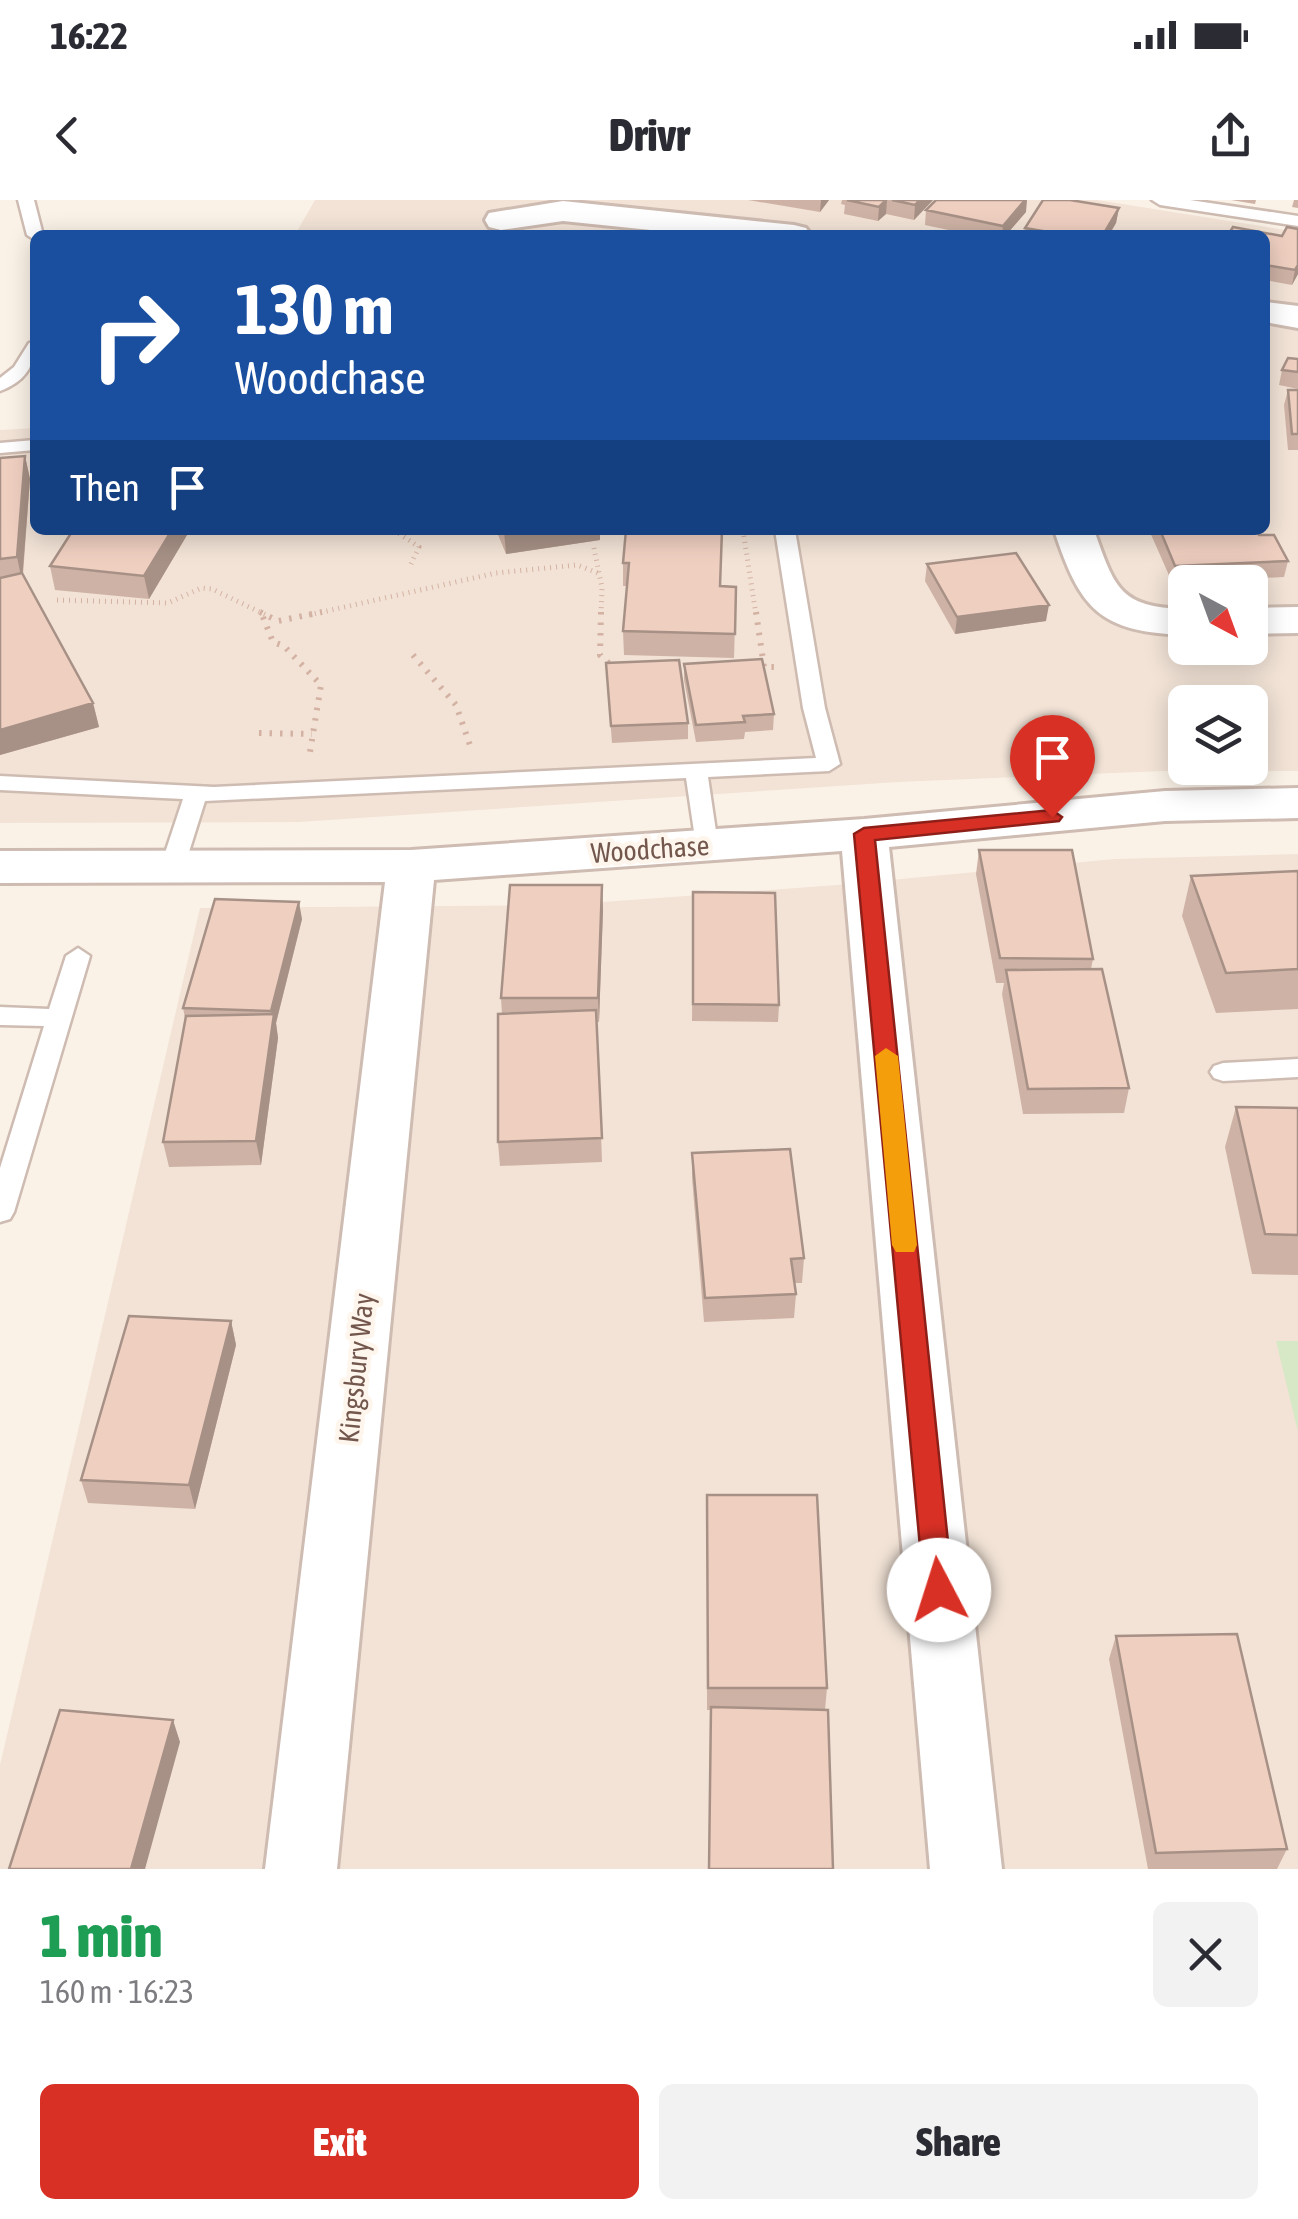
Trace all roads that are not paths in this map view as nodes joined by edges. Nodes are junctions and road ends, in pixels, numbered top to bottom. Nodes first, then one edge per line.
1 (26, 200) edge
2 (1160, 200) edge
3 (500, 220) dead end
4 (1298, 221) edge
5 (34, 230) edge
6 (746, 230) edge
7 (1270, 313) edge
8 (1298, 317) edge
9 (30, 356) edge
10 (0, 386) edge
11 (30, 445) edge
12 (0, 448) edge
13 (785, 535) edge
14 (1076, 535) edge
15 (1298, 620) edge
16 (1168, 621) edge
17 (1268, 621) edge
18 (696, 771) junction
19 (0, 783) edge
20 (196, 793) junction
21 (1298, 804) edge
22 (864, 834) junction
23 (708, 845) junction
24 (410, 866) junction
25 (0, 867) edge
26 (172, 868) junction
27 (78, 956) dead end
28 (0, 1016) edge
29 (58, 1018) junction
30 (1298, 1068) edge
31 (1223, 1072) dead end
32 (0, 1212) edge
33 (301, 1869) edge
34 (966, 1869) edge

1 - 5 lane
2 - 4 lane
3 - 6 street
7 - 8 street
9 - 10 lane
11 - 12 lane
13 - 18 lane
14 - 16 street
15 - 17 street
18 - 20 lane
18 - 23 lane
19 - 20 lane
20 - 26 lane
21 - 22 street, Woodchase
22 - 23 street, Woodchase
22 - 34 street
23 - 24 street, Woodchase
24 - 26 street, Woodchase
24 - 33 street, Kingsbury Way
25 - 26 street, Woodchase
27 - 29 lane
28 - 29 lane
29 - 32 lane
30 - 31 lane

